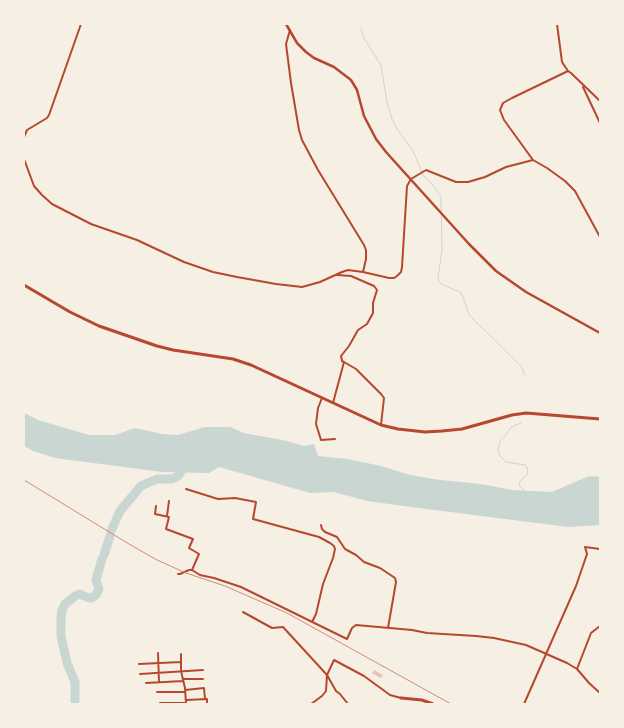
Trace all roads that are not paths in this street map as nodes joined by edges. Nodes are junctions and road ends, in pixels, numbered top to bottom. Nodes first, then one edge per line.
1 (82, 24) edge
2 (286, 24) edge
3 (557, 24) edge
4 (290, 30) junction
5 (568, 71) junction
6 (582, 84) junction
7 (600, 101) edge
8 (600, 123) edge
9 (24, 137) edge
10 (24, 159) edge
11 (533, 160) junction
12 (411, 179) junction
13 (600, 237) edge
14 (363, 272) junction
15 (334, 275) junction
16 (24, 285) edge
17 (600, 333) edge
18 (344, 362) junction
19 (322, 398) junction
20 (333, 403) junction
21 (600, 419) edge
22 (381, 425) junction
23 (336, 439) dead end
24 (186, 489) dead end
25 (170, 501) dead end
26 (156, 506) dead end
27 (167, 516) junction
28 (321, 525) dead end
29 (600, 549) edge
30 (192, 570) junction
31 (178, 574) dead end
32 (243, 612) dead end
33 (312, 622) junction
34 (600, 626) edge
35 (388, 628) junction
36 (158, 653) dead end
37 (181, 654) dead end
38 (546, 655) junction
39 (181, 662) junction
40 (158, 663) junction
41 (139, 664) dead end
42 (577, 669) junction
43 (203, 670) dead end
44 (181, 671) junction
45 (158, 672) junction
46 (140, 674) dead end
47 (327, 675) junction
48 (203, 678) dead end
49 (183, 680) junction
50 (146, 682) dead end
51 (159, 682) junction
52 (185, 691) junction
53 (157, 692) dead end
54 (600, 693) edge
55 (402, 698) joint
56 (205, 699) junction
57 (186, 702) edge
58 (160, 703) edge
59 (207, 704) edge
60 (311, 704) edge
61 (348, 704) edge
62 (433, 704) edge
63 (524, 704) edge

1 - 9 street
2 - 4 street
3 - 5 street
4 - 12 street
4 - 14 street
5 - 6 street
5 - 11 street
6 - 7 street
6 - 8 street
10 - 15 street
11 - 12 street
11 - 13 street
12 - 14 street
12 - 17 street
14 - 15 street
15 - 18 street
16 - 19 main road
18 - 20 street
18 - 22 street
19 - 20 main road
19 - 23 street
20 - 22 main road
21 - 22 main road
24 - 33 street
25 - 27 street
26 - 27 street
27 - 30 street
28 - 35 street
29 - 38 street
30 - 31 street
30 - 33 street
32 - 47 street
33 - 35 street
34 - 42 street
35 - 38 street
36 - 40 street
37 - 39 street
38 - 42 street
38 - 63 street
39 - 40 street
39 - 44 street
40 - 41 street
40 - 45 street
42 - 54 street
43 - 44 street
44 - 45 street
44 - 49 street
45 - 46 street
45 - 51 street
47 - 55 street
47 - 60 street
47 - 61 street
48 - 49 street
49 - 51 street
49 - 52 street
50 - 51 street
52 - 53 street
52 - 56 street
52 - 57 street
55 - 62 main road
56 - 57 street
56 - 59 street
57 - 58 street

